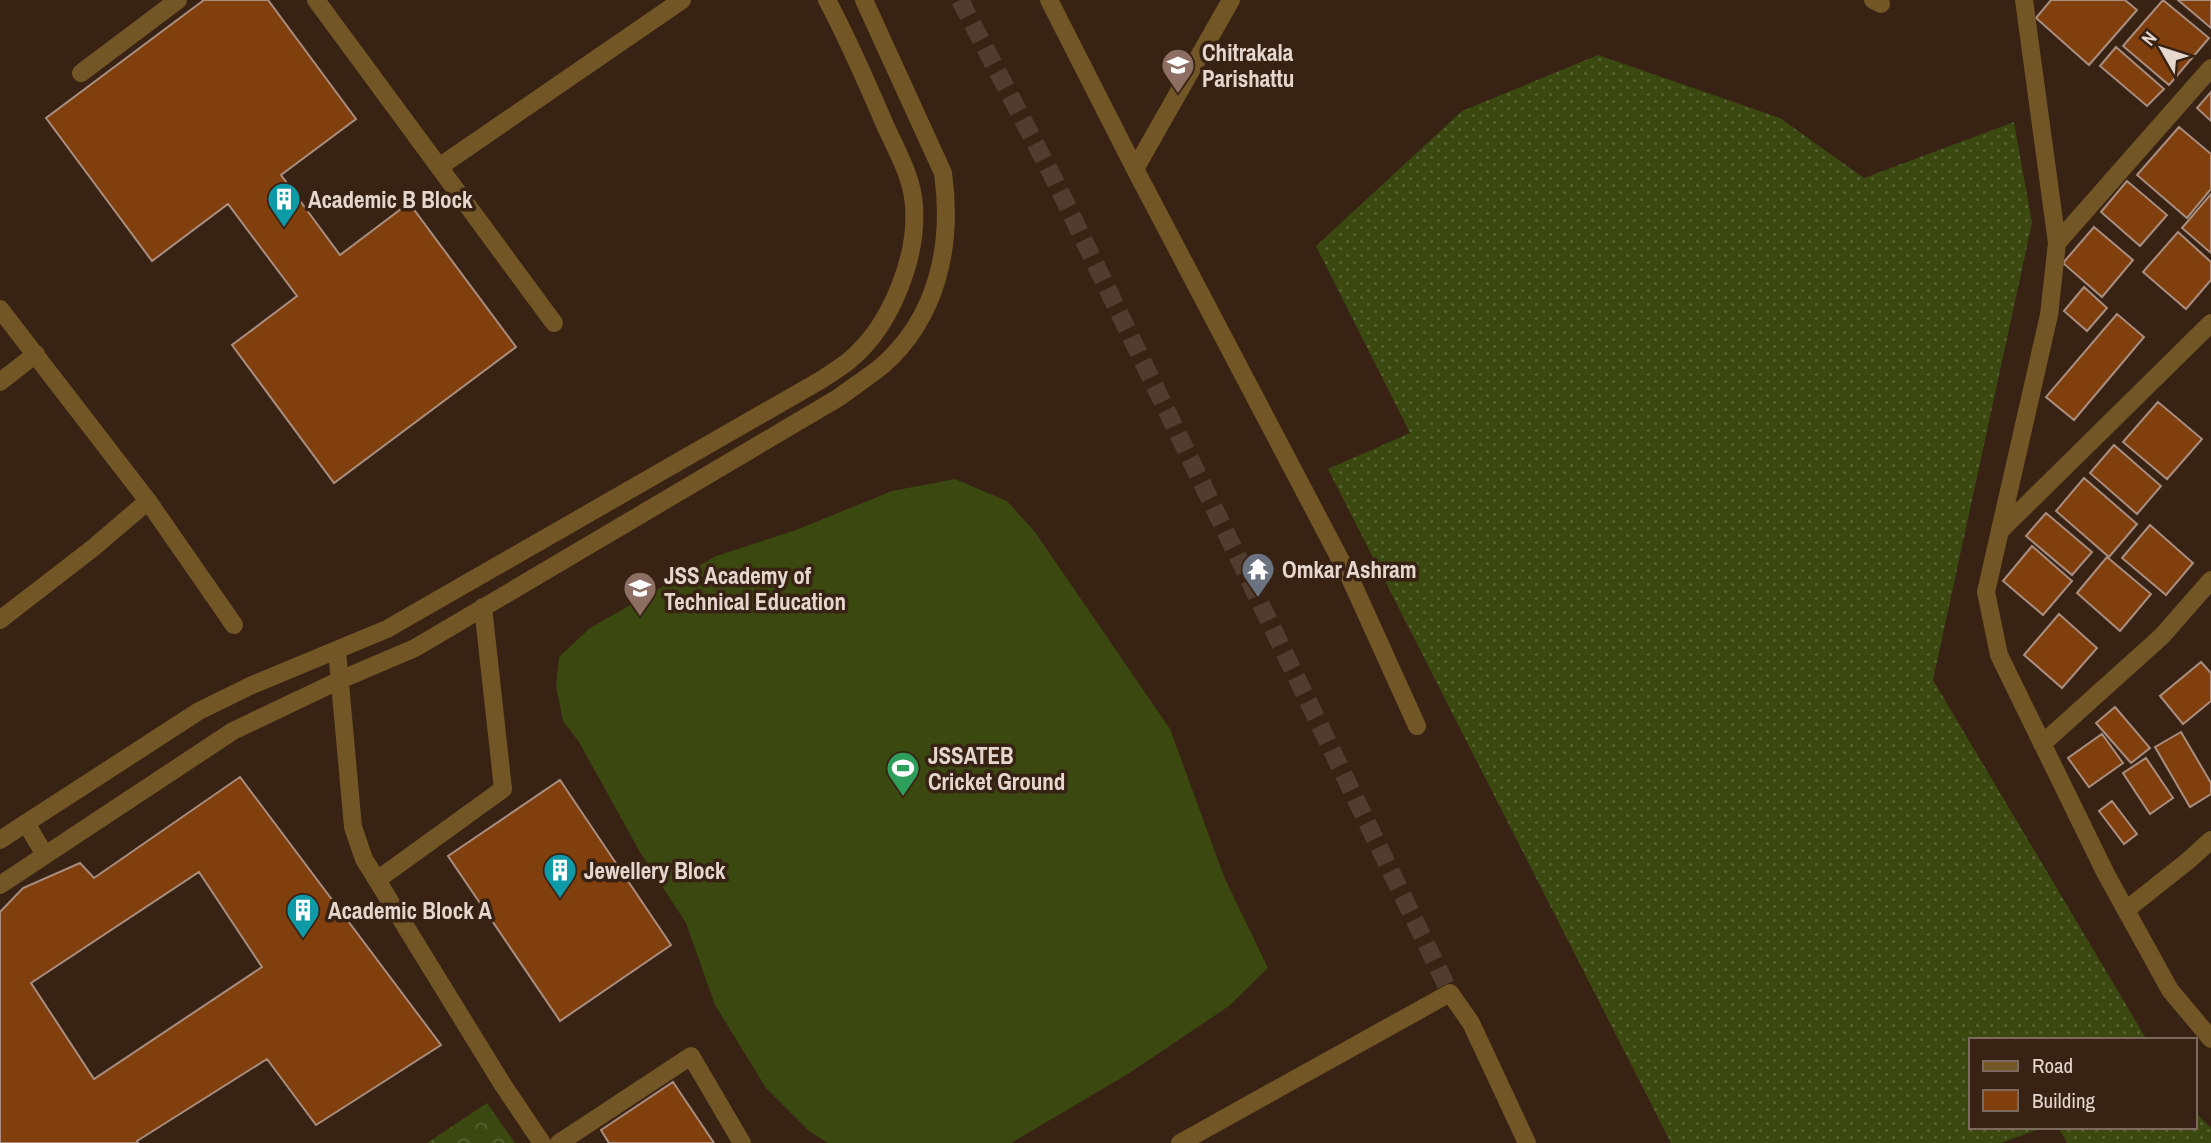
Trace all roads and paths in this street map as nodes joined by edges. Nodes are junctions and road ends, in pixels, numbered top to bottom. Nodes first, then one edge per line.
1 (178, 0) edge
2 (316, 0) edge
3 (682, 0) edge
4 (827, 0) edge
5 (864, 0) edge
6 (1049, 0) edge
7 (1231, 0) edge
8 (2029, 3) edge
9 (2211, 68) edge
10 (81, 73) dead end
11 (439, 167) junction
12 (1135, 169) junction
13 (2057, 243) junction
14 (896, 296) junction
15 (926, 308) junction
16 (0, 309) edge
17 (554, 323) dead end
18 (2211, 323) edge
19 (36, 354) junction
20 (0, 382) edge
21 (148, 501) junction
22 (2000, 531) junction
23 (2211, 580) edge
24 (483, 607) junction
25 (0, 620) edge
26 (234, 625) dead end
27 (337, 650) junction
28 (340, 680) junction
29 (1417, 726) dead end
30 (2042, 744) junction
31 (26, 823) junction
32 (0, 840) edge
33 (2211, 840) edge
34 (45, 855) junction
35 (377, 880) junction
36 (0, 885) edge
37 (2126, 910) junction
38 (2208, 1030) edge
39 (542, 1143) edge
40 (559, 1143) edge
41 (742, 1143) edge
42 (1180, 1143) edge
43 (1527, 1143) edge

1 - 10 street
2 - 11 street
3 - 11 street
4 - 14 street
5 - 15 street
6 - 12 street
7 - 12 street
8 - 13 street
9 - 13 street
11 - 17 street
12 - 29 street
13 - 22 street
14 - 15 street
14 - 27 street
15 - 24 street
16 - 19 street
18 - 22 street
19 - 20 street
19 - 21 street
21 - 25 street
21 - 26 street
22 - 30 street
23 - 30 street
24 - 28 street
24 - 35 street
27 - 28 street
27 - 31 street
28 - 34 street
28 - 35 street
30 - 37 street
31 - 32 street
31 - 34 street
33 - 37 street
34 - 36 street
35 - 39 street
37 - 38 street
40 - 41 street
42 - 43 street

